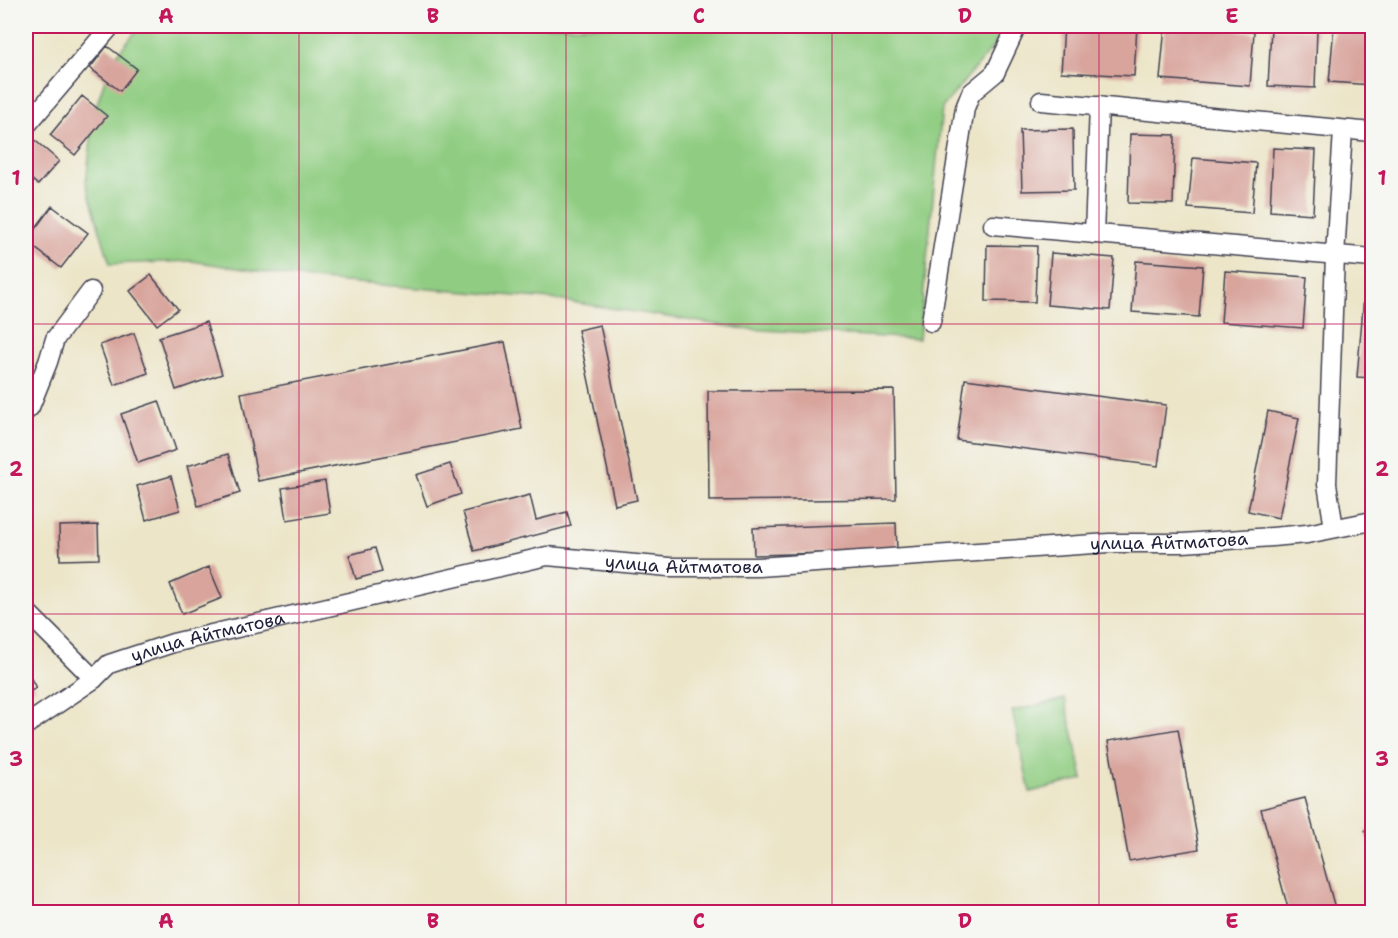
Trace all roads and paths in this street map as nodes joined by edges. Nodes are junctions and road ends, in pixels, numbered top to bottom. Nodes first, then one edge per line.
1 (111, 26) edge
2 (1017, 26) edge
3 (1041, 101) dead end
4 (1099, 106) junction
5 (26, 126) edge
6 (1343, 131) junction
7 (1372, 132) edge
8 (993, 225) dead end
9 (1094, 234) junction
10 (1335, 255) junction
11 (1372, 258) edge
12 (91, 291) dead end
13 (931, 322) dead end
14 (26, 411) edge
15 (1372, 521) edge
16 (1334, 528) junction
17 (26, 611) edge
18 (94, 679) junction
19 (26, 725) edge

1 - 5 street
2 - 13 street
3 - 4 street
4 - 6 street
4 - 9 street
6 - 7 street
6 - 10 street
8 - 9 street
9 - 10 street
10 - 11 street
10 - 16 street
12 - 14 street
15 - 16 street, улица Айтматова
16 - 18 street, улица Айтматова
17 - 18 street
18 - 19 street, улица Айтматова

